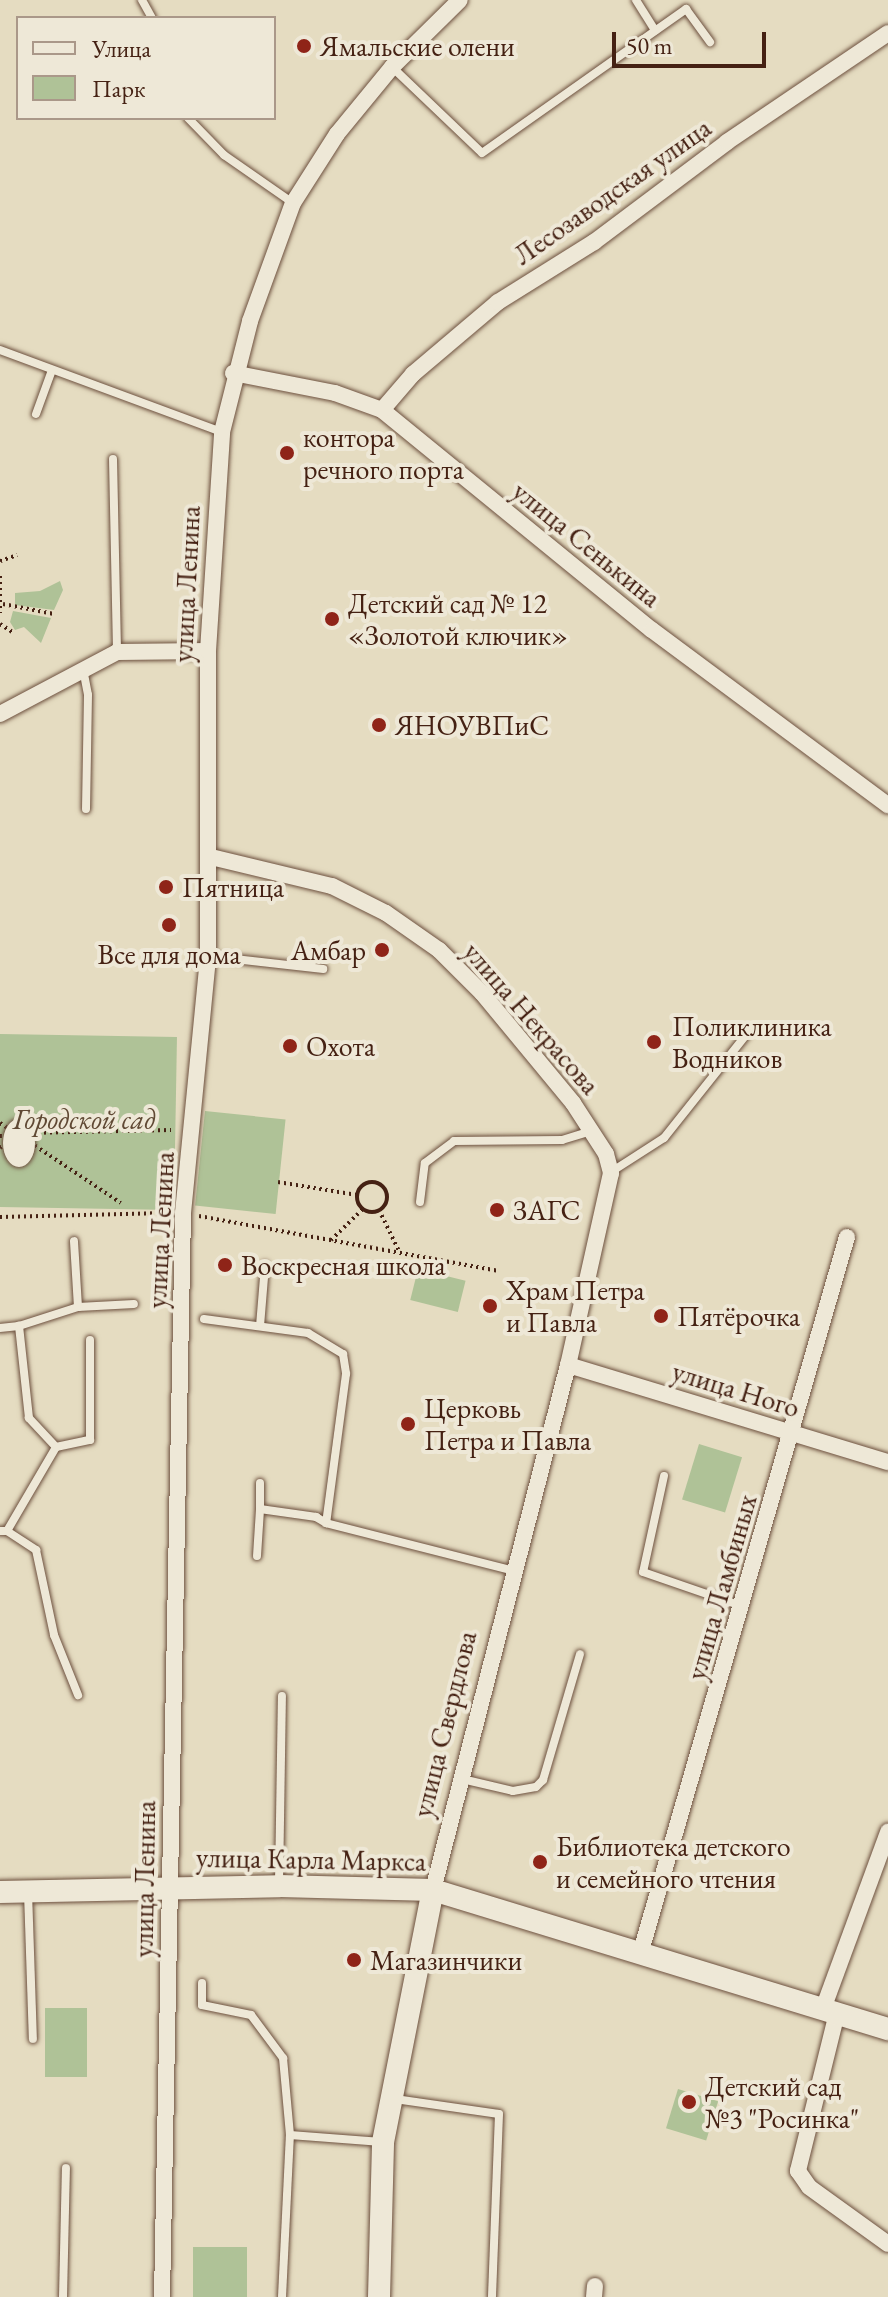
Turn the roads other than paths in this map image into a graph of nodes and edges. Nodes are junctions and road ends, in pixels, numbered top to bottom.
1 (460, 0) edge
2 (636, 0) edge
3 (655, 30) junction
4 (888, 33) edge
5 (710, 42) dead end
6 (392, 67) junction
7 (190, 120) edge
8 (293, 203) junction
9 (0, 350) edge
10 (52, 370) junction
11 (233, 373) junction
12 (382, 410) junction
13 (36, 414) dead end
14 (222, 432) junction
15 (113, 459) dead end
16 (208, 651) junction
17 (117, 652) junction
18 (83, 669) junction
19 (0, 714) edge
20 (888, 805) edge
21 (86, 809) dead end
22 (211, 857) junction
23 (208, 956) junction
24 (323, 969) dead end
25 (746, 1035) dead end
26 (593, 1130) junction
27 (611, 1173) junction
28 (420, 1202) dead end
29 (847, 1237) dead end
30 (74, 1241) dead end
31 (265, 1265) dead end
32 (134, 1304) dead end
33 (78, 1307) junction
34 (204, 1319) dead end
35 (19, 1326) junction
36 (260, 1326) junction
37 (0, 1328) edge
38 (90, 1340) dead end
39 (568, 1365) junction
40 (792, 1433) junction
41 (56, 1447) junction
42 (888, 1462) edge
43 (664, 1476) dead end
44 (260, 1483) dead end
45 (260, 1509) junction
46 (326, 1523) junction
47 (4, 1531) edge
48 (257, 1556) dead end
49 (514, 1571) junction
50 (743, 1607) junction
51 (580, 1654) dead end
52 (78, 1695) dead end
53 (282, 1696) dead end
54 (461, 1779) junction
55 (888, 1832) edge
56 (279, 1886) junction
57 (170, 1888) junction
58 (433, 1890) junction
59 (28, 1891) junction
60 (0, 1892) edge
61 (641, 1951) junction
62 (202, 1983) dead end
63 (830, 2011) junction
64 (888, 2029) edge
65 (33, 2039) dead end
66 (390, 2098) junction
67 (290, 2135) junction
68 (383, 2142) junction
69 (66, 2168) dead end
70 (888, 2244) edge
71 (63, 2297) edge
72 (162, 2297) edge
73 (282, 2297) edge
74 (379, 2297) edge
75 (492, 2297) edge

1 - 6 street, улица Ленина
2 - 3 lane
3 - 5 lane
3 - 6 lane
4 - 12 street, Лесозаводская улица
6 - 8 street, улица Ленина
7 - 8 lane
8 - 11 street, улица Ленина
9 - 10 lane
10 - 13 lane
10 - 14 lane
11 - 12 street, улица Сенькина
11 - 14 street, улица Ленина
12 - 20 street, улица Сенькина
14 - 16 street, улица Ленина
15 - 17 lane
16 - 17 street
16 - 22 street, улица Ленина
17 - 18 street
18 - 19 street
18 - 21 lane
22 - 23 street, улица Ленина
22 - 26 street, улица Некрасова
23 - 24 lane
23 - 57 street, улица Ленина
25 - 27 lane
26 - 27 street, улица Некрасова
26 - 28 lane
27 - 39 street, улица Свердлова
29 - 40 street, улица Ламбиных
30 - 33 lane
31 - 36 lane
32 - 33 lane
33 - 35 lane
34 - 36 lane
35 - 37 lane
35 - 41 lane
36 - 46 lane
38 - 41 lane
39 - 40 street, улица Ного
39 - 49 street, улица Свердлова
40 - 42 street, улица Ного
40 - 50 street, улица Ламбиных
41 - 47 lane
43 - 50 lane
44 - 45 lane
45 - 46 lane
45 - 48 lane
46 - 49 lane
47 - 52 lane
49 - 54 street, улица Свердлова
50 - 61 street, улица Ламбиных
51 - 54 lane
53 - 56 lane
54 - 58 street, улица Свердлова
55 - 63 street
56 - 57 street, улица Карла Маркса
56 - 58 street, улица Карла Маркса
57 - 59 street, улица Карла Маркса
57 - 72 street, улица Ленина
58 - 61 street, улица Карла Маркса
58 - 66 street, улица Свердлова
59 - 60 street, улица Карла Маркса
59 - 65 lane
61 - 63 street, улица Карла Маркса
62 - 67 lane
63 - 64 street, улица Карла Маркса
63 - 70 street
66 - 68 street, улица Свердлова
66 - 75 lane
67 - 68 lane
67 - 73 lane
68 - 74 street, улица Свердлова
69 - 71 lane

